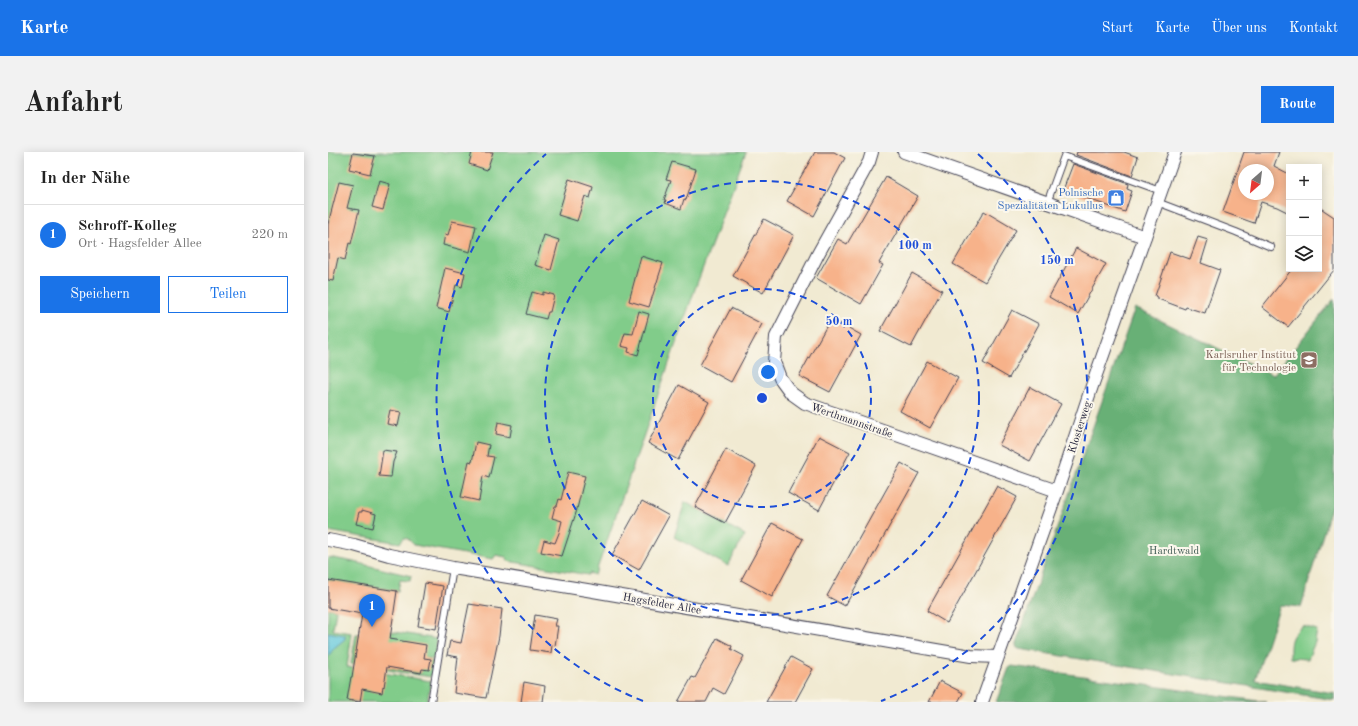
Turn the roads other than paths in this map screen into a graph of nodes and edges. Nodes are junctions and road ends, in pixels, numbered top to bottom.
1 (872, 152) edge
2 (904, 152) edge
3 (1175, 152) edge
4 (1159, 197) junction
5 (1047, 203) junction
6 (1145, 237) junction
7 (1271, 247) dead end
8 (1057, 491) junction
9 (328, 540) edge
10 (453, 568) junction
11 (998, 657) junction
12 (431, 702) edge
13 (982, 702) edge

1 - 8 street, Werthmannstraße
2 - 5 street
3 - 4 street, Klosterweg
4 - 5 lane
4 - 6 street, Klosterweg
4 - 7 lane
5 - 6 street
6 - 8 street, Klosterweg
8 - 11 street, Klosterweg
9 - 10 street, Hagsfelder Allee
10 - 11 street, Hagsfelder Allee
10 - 12 lane
11 - 13 street, Klosterweg

